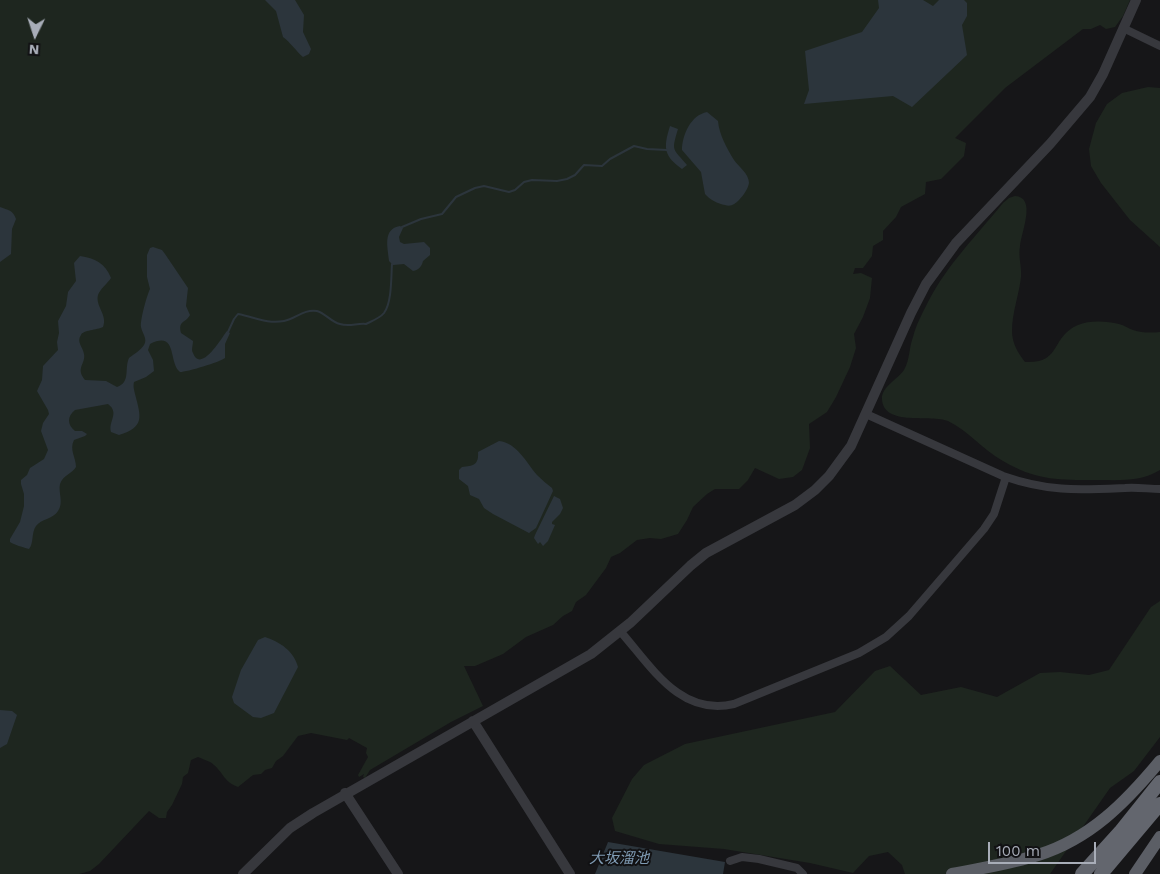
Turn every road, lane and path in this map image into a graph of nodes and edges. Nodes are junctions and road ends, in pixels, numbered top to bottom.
1 (1136, 0) edge
2 (1123, 28) junction
3 (1160, 46) edge
4 (866, 414) junction
5 (1006, 477) junction
6 (1160, 483) edge
7 (1144, 488) junction
8 (1160, 489) edge
9 (620, 631) junction
10 (473, 721) junction
11 (1160, 762) edge
12 (1160, 782) edge
13 (346, 793) junction
14 (1160, 804) edge
15 (1160, 837) edge
16 (730, 861) dead end
17 (243, 874) edge
18 (398, 874) edge
19 (570, 874) edge
20 (802, 874) edge
21 (952, 874) edge
22 (1082, 874) edge
23 (1101, 874) edge
24 (1135, 874) edge

1 - 2 street
2 - 3 street
2 - 4 street
4 - 5 street
4 - 9 street
5 - 7 street
5 - 9 street
6 - 7 street
7 - 8 street
9 - 10 street
10 - 13 street
10 - 19 street
11 - 21 highway
12 - 22 highway
13 - 17 street
13 - 18 street
14 - 23 highway
15 - 24 highway
16 - 20 street

